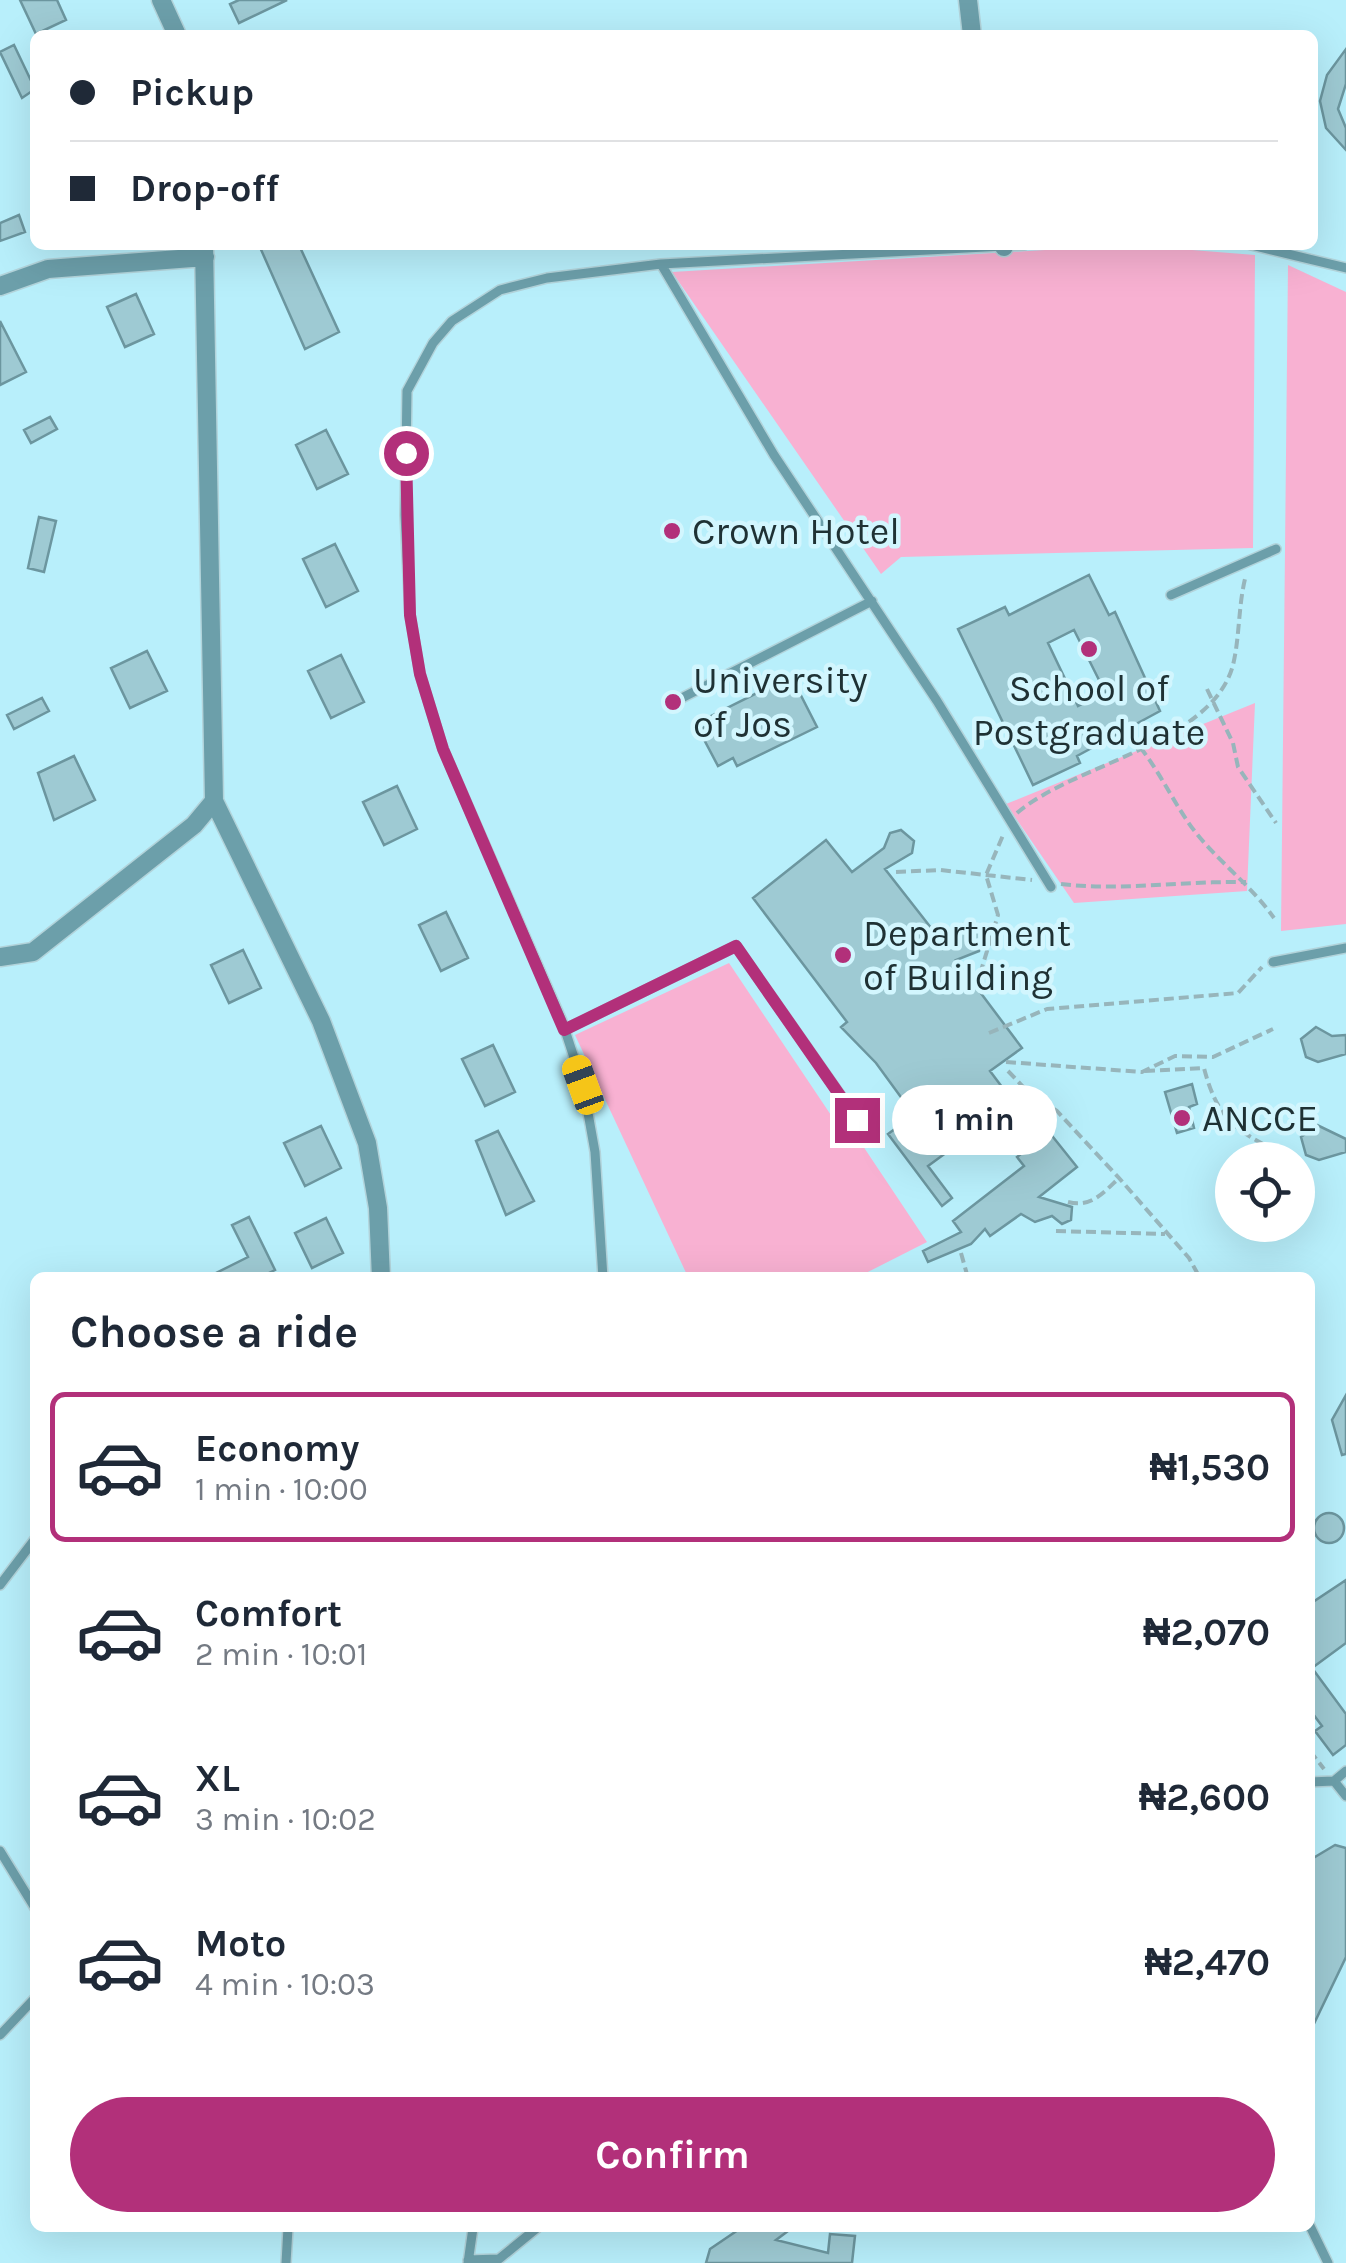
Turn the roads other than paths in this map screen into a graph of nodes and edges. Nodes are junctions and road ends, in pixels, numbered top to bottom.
1 (161, 0) edge
2 (968, 0) edge
3 (174, 30) edge
4 (971, 30) edge
5 (928, 250) edge
6 (1272, 250) edge
7 (204, 251) edge
8 (661, 264) junction
9 (1346, 268) edge
10 (0, 286) edge
11 (1276, 548) dead end
12 (1171, 595) dead end
13 (872, 601) junction
14 (670, 704) dead end
15 (214, 802) junction
16 (1050, 884) road end
17 (1346, 948) edge
18 (0, 957) edge
19 (1273, 962) road end
20 (564, 1030) junction
21 (857, 1120) dead end
22 (381, 1272) edge
23 (603, 1272) edge
24 (30, 1546) edge
25 (0, 1586) edge
26 (1346, 1771) edge
27 (1334, 1781) junction
28 (1315, 1782) edge
29 (1346, 1796) edge
30 (0, 1851) edge
31 (30, 1900) edge
32 (30, 2003) edge
33 (0, 2035) edge
34 (288, 2232) edge
35 (472, 2232) edge
36 (532, 2232) edge
37 (1313, 2232) edge
38 (468, 2262) edge
39 (286, 2263) edge
40 (1328, 2263) edge

1 - 3 street
2 - 4 street
5 - 8 lane
6 - 9 lane
7 - 10 street
7 - 15 street
8 - 13 lane
8 - 20 lane
11 - 12 lane
13 - 14 lane
13 - 16 lane
15 - 18 street
15 - 22 street
17 - 19 lane
20 - 21 lane
20 - 23 lane
24 - 25 lane
26 - 27 lane
27 - 28 lane
27 - 29 lane
30 - 31 lane
32 - 33 lane
34 - 39 lane
35 - 38 lane
36 - 38 lane
37 - 40 lane

